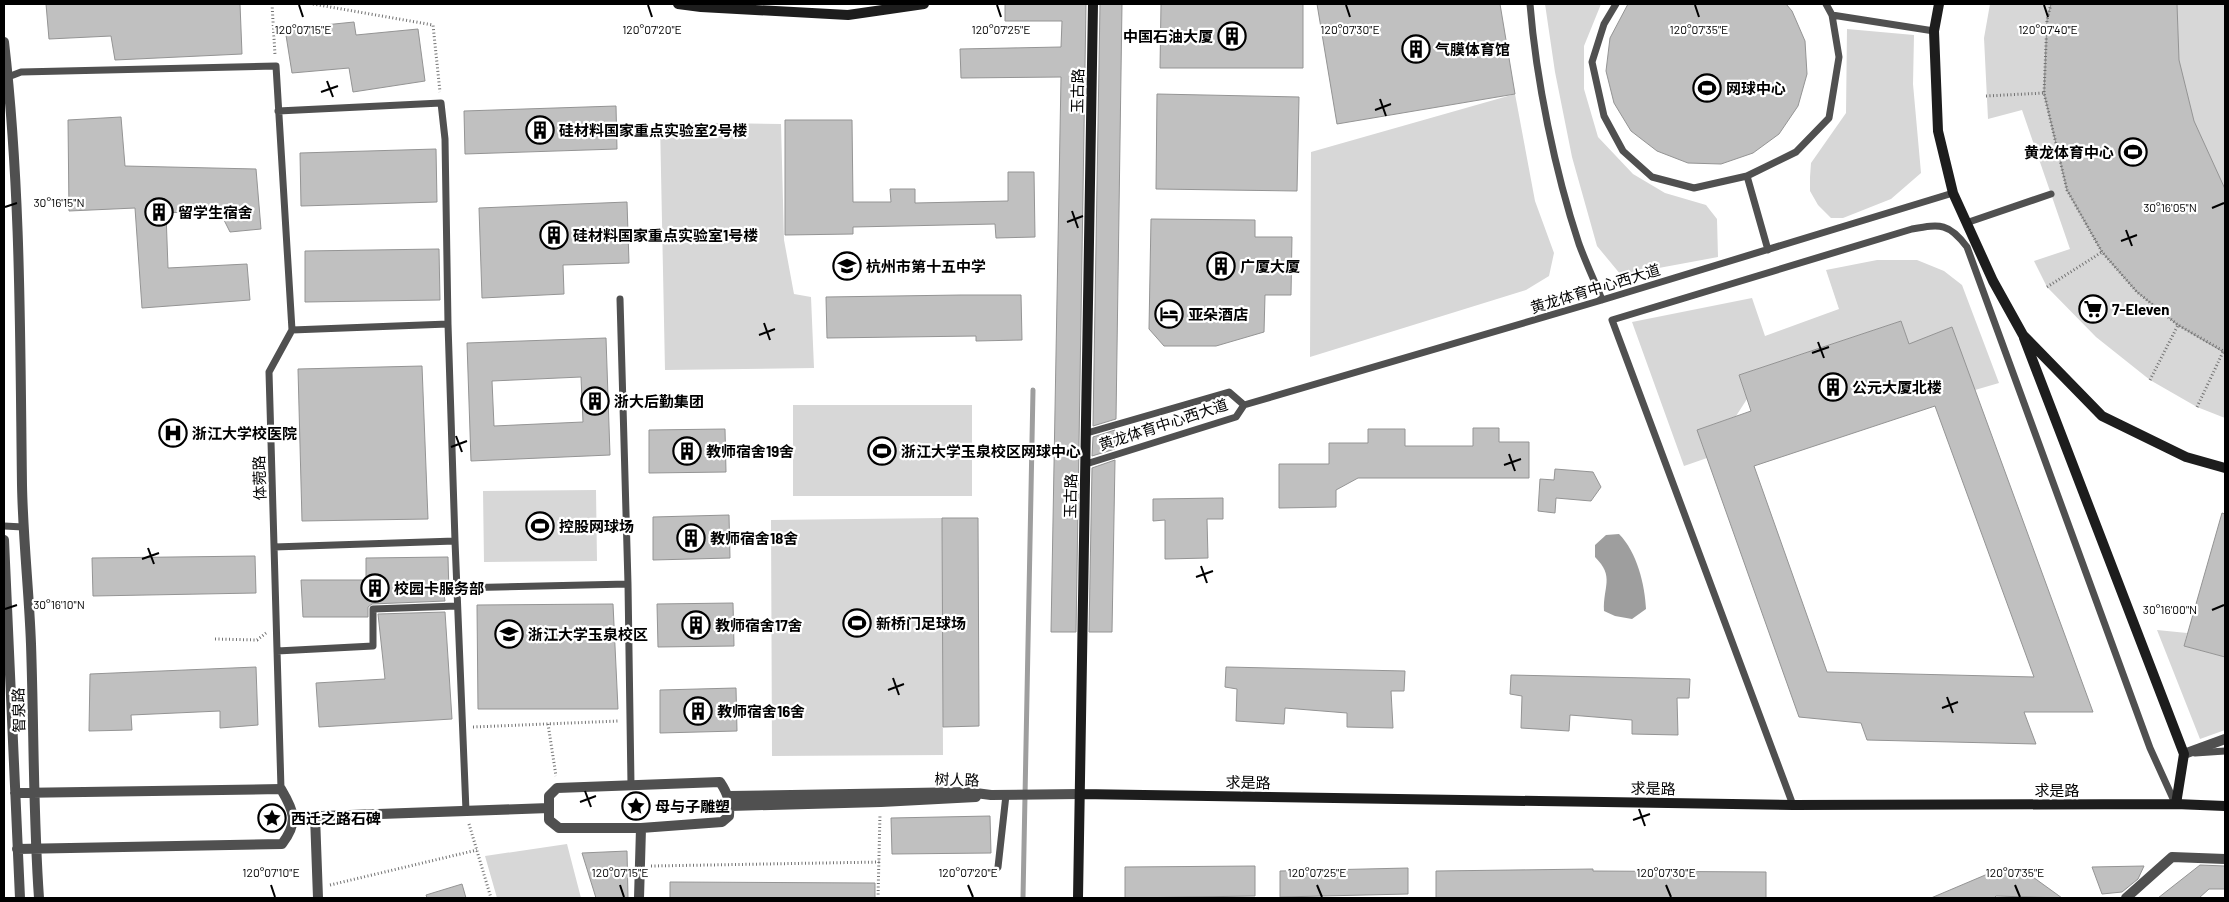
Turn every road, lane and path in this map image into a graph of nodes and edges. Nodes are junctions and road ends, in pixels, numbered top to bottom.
1 (272, 4) edge
2 (313, 4) edge
3 (678, 4) edge
4 (924, 4) edge
5 (1093, 4) edge
6 (1530, 4) edge
7 (1616, 4) edge
8 (1826, 4) edge
9 (1939, 4) edge
10 (2051, 4) edge
11 (701, 6) edge
12 (1832, 15) junction
13 (1934, 31) junction
14 (4, 42) edge
15 (276, 66) junction
16 (8, 77) junction
17 (2044, 93) junction
18 (1986, 96) dead end
19 (442, 103) junction
20 (278, 111) junction
21 (1747, 176) junction
22 (1953, 193) junction
23 (2051, 194) dead end
24 (1966, 223) junction
25 (1768, 250) junction
26 (2102, 252) junction
27 (2047, 287) dead end
28 (620, 298) dead end
29 (1602, 300) junction
30 (448, 324) junction
31 (2178, 326) junction
32 (292, 330) junction
33 (2023, 335) junction
34 (2224, 352) edge
35 (2150, 380) dead end
36 (1244, 405) junction
37 (2197, 407) dead end
38 (1087, 433) junction
39 (1086, 464) junction
40 (2225, 468) edge
41 (4, 526) edge
42 (23, 527) junction
43 (4, 540) edge
44 (455, 541) junction
45 (274, 547) junction
46 (628, 584) junction
47 (456, 588) junction
48 (457, 606) junction
49 (215, 639) dead end
50 (257, 640) dead end
51 (278, 651) junction
52 (630, 720) junction
53 (548, 724) junction
54 (462, 728) junction
55 (2225, 739) edge
56 (2225, 751) edge
57 (2184, 754) junction
58 (631, 785) junction
59 (557, 788) junction
60 (282, 789) junction
61 (15, 793) junction
62 (35, 794) junction
63 (1080, 794) junction
64 (986, 795) junction
65 (1006, 795) junction
66 (729, 801) junction
67 (881, 802) junction
68 (2176, 804) junction
69 (1793, 805) junction
70 (2225, 806) edge
71 (548, 808) junction
72 (466, 811) junction
73 (294, 816) junction
74 (315, 816) junction
75 (641, 828) junction
76 (35, 848) junction
77 (18, 849) junction
78 (477, 850) junction
79 (2225, 859) edge
80 (880, 862) junction
81 (640, 866) junction
82 (998, 867) dead end
83 (318, 893) edge
84 (20, 898) edge
85 (39, 898) edge
86 (491, 898) edge
87 (639, 898) edge
88 (878, 898) edge
89 (1078, 898) edge
90 (2126, 898) edge

1 - 15 path
2 - 19 path
3 - 11 main road
4 - 11 main road
5 - 38 main road, 玉古路
6 - 29 lane
7 - 21 lane
8 - 12 lane
9 - 13 main road
10 - 17 path
12 - 13 lane
12 - 21 lane
13 - 22 main road
14 - 16 street, 智泉路
15 - 16 lane
15 - 20 lane
16 - 42 street, 智泉路
17 - 18 path
17 - 26 path
19 - 20 lane
19 - 30 lane
20 - 32 lane
21 - 25 lane
22 - 24 main road
22 - 25 lane, 黄龙体育中心西大道
23 - 24 lane
24 - 33 main road
25 - 29 lane, 黄龙体育中心西大道
26 - 27 path
26 - 31 path
28 - 46 lane
29 - 36 lane, 黄龙体育中心西大道
30 - 32 lane
30 - 44 lane
31 - 34 path
31 - 35 path
32 - 45 lane, 体菀路
33 - 40 main road
33 - 57 main road
34 - 37 path
36 - 38 lane, 黄龙体育中心西大道
36 - 39 lane, 黄龙体育中心西大道
38 - 39 main road, 玉古路
39 - 63 main road, 玉古路
41 - 42 lane
42 - 62 street, 智泉路
43 - 61 street, 智泉路
44 - 45 lane
44 - 47 lane
45 - 51 lane, 体菀路
46 - 47 lane
46 - 52 lane
47 - 48 lane
48 - 51 lane
48 - 54 lane
49 - 50 path
51 - 60 lane, 体菀路
52 - 53 path
52 - 58 lane
53 - 54 path
53 - 59 path
54 - 72 lane
55 - 57 street
56 - 57 lane
57 - 68 main road
58 - 59 street
58 - 66 street
59 - 71 street
60 - 62 street
60 - 73 street
61 - 62 street
61 - 77 street, 智泉路
62 - 76 street, 智泉路
63 - 65 street
63 - 69 main road, 求是路
63 - 89 main road, 玉古路
64 - 65 street
64 - 66 street, 树人路
64 - 67 street, 树人路
65 - 82 lane
66 - 67 street, 树人路
66 - 75 street
67 - 80 path
68 - 69 main road, 求是路
68 - 69 lane
68 - 70 main road, 求是路
71 - 72 street
71 - 75 street
72 - 74 street
72 - 78 path
73 - 74 street
73 - 76 street
74 - 83 street
75 - 81 street
76 - 77 street
76 - 85 street, 智泉路
77 - 84 street, 智泉路
78 - 83 path
78 - 86 path
79 - 90 street
80 - 81 path
80 - 88 path
81 - 87 street

